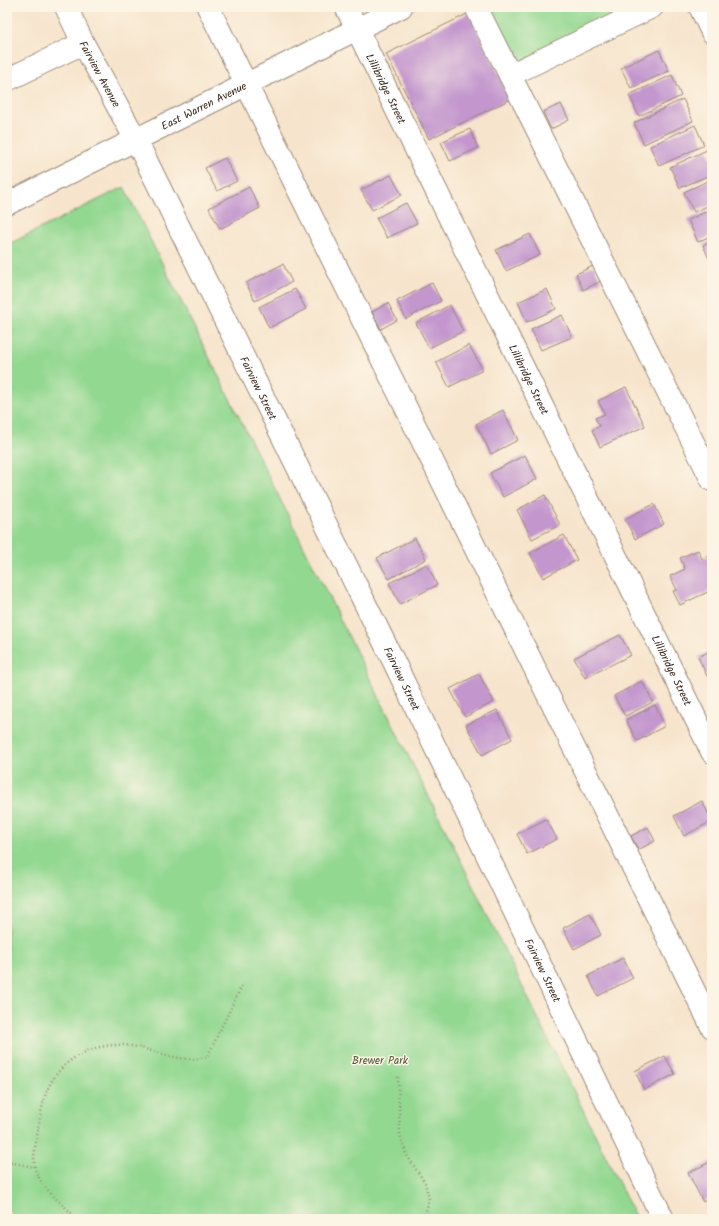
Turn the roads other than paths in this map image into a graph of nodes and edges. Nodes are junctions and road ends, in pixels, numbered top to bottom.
1 (66, 7) edge
2 (208, 7) edge
3 (346, 7) edge
4 (401, 7) edge
5 (476, 7) edge
6 (652, 7) edge
7 (700, 7) edge
8 (356, 28) junction
9 (712, 32) edge
10 (83, 43) junction
11 (510, 75) junction
12 (7, 80) edge
13 (246, 85) junction
14 (136, 140) junction
15 (7, 204) edge
16 (712, 480) edge
17 (712, 752) edge
18 (712, 1027) edge
19 (663, 1219) edge

1 - 10 street, Fairview Avenue
2 - 13 street
3 - 8 street, Lillibridge Street
4 - 8 street, East Warren Avenue
5 - 11 street
6 - 11 street
7 - 9 street
8 - 13 street, East Warren Avenue
8 - 17 street, Lillibridge Street
10 - 12 street
10 - 14 street, Fairview Avenue
11 - 16 street
13 - 14 street, East Warren Avenue
13 - 18 street
14 - 15 street, East Warren Avenue
14 - 19 street, Fairview Street

